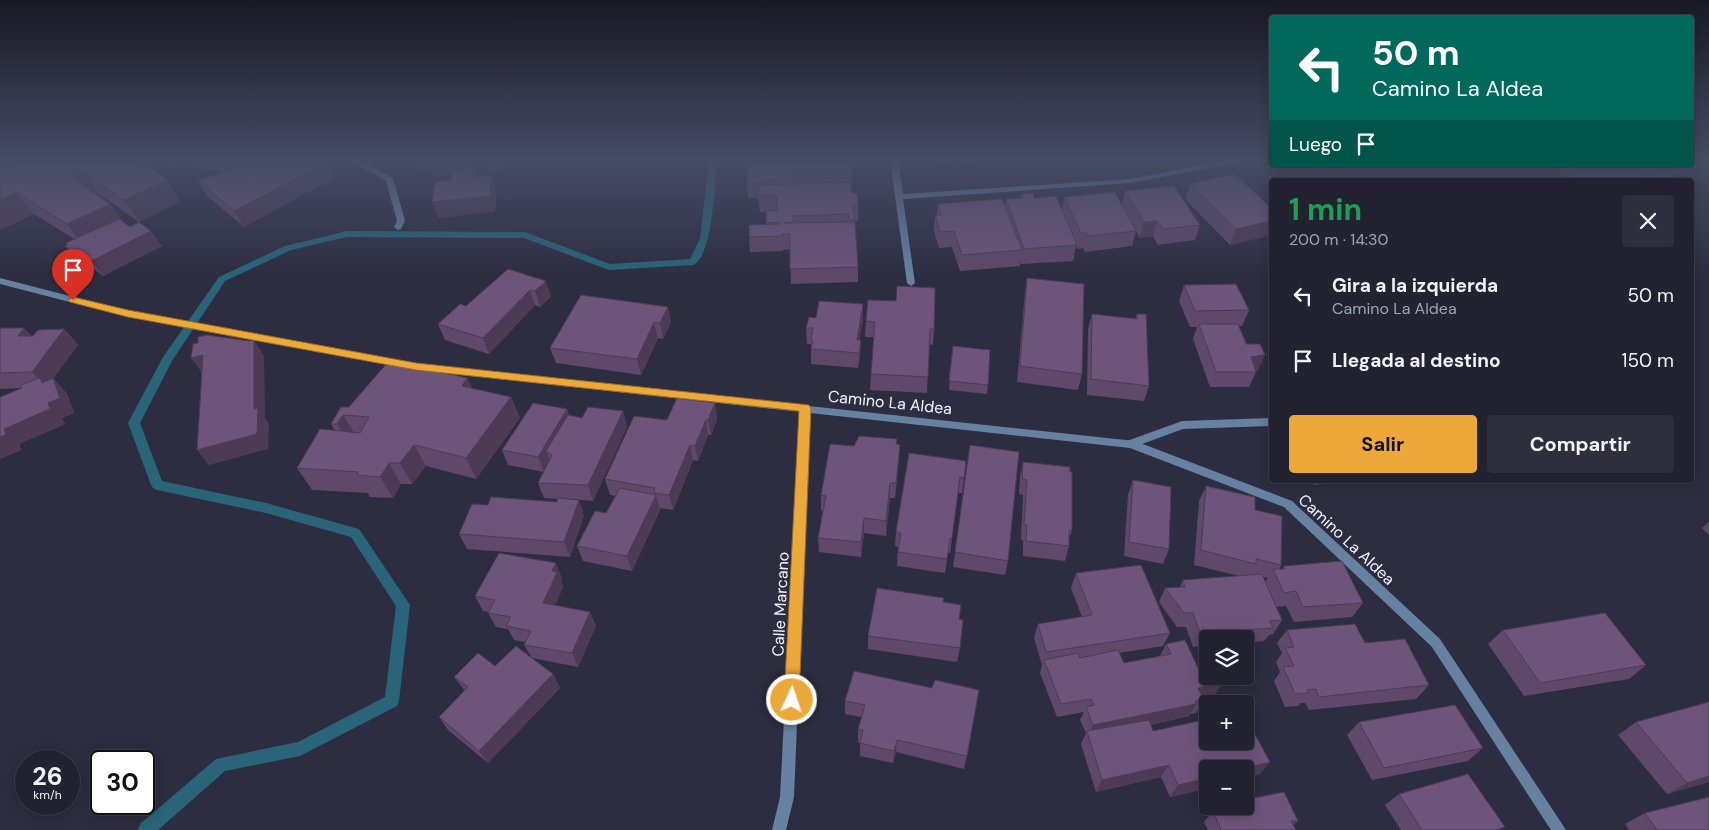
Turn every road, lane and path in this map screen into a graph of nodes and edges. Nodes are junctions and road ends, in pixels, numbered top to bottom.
1 (395, 199) edge
2 (899, 199) edge
3 (398, 227) dead end
4 (0, 281) edge
5 (911, 283) dead end
6 (805, 408) junction
7 (1269, 422) edge
8 (1131, 444) junction
9 (779, 830) edge
10 (1559, 830) edge

1 - 3 street
2 - 5 street
4 - 6 street, Camino La Aldea
6 - 8 street, Camino La Aldea
6 - 9 street, Calle Marcano
7 - 8 street
8 - 10 street, Camino La Aldea

